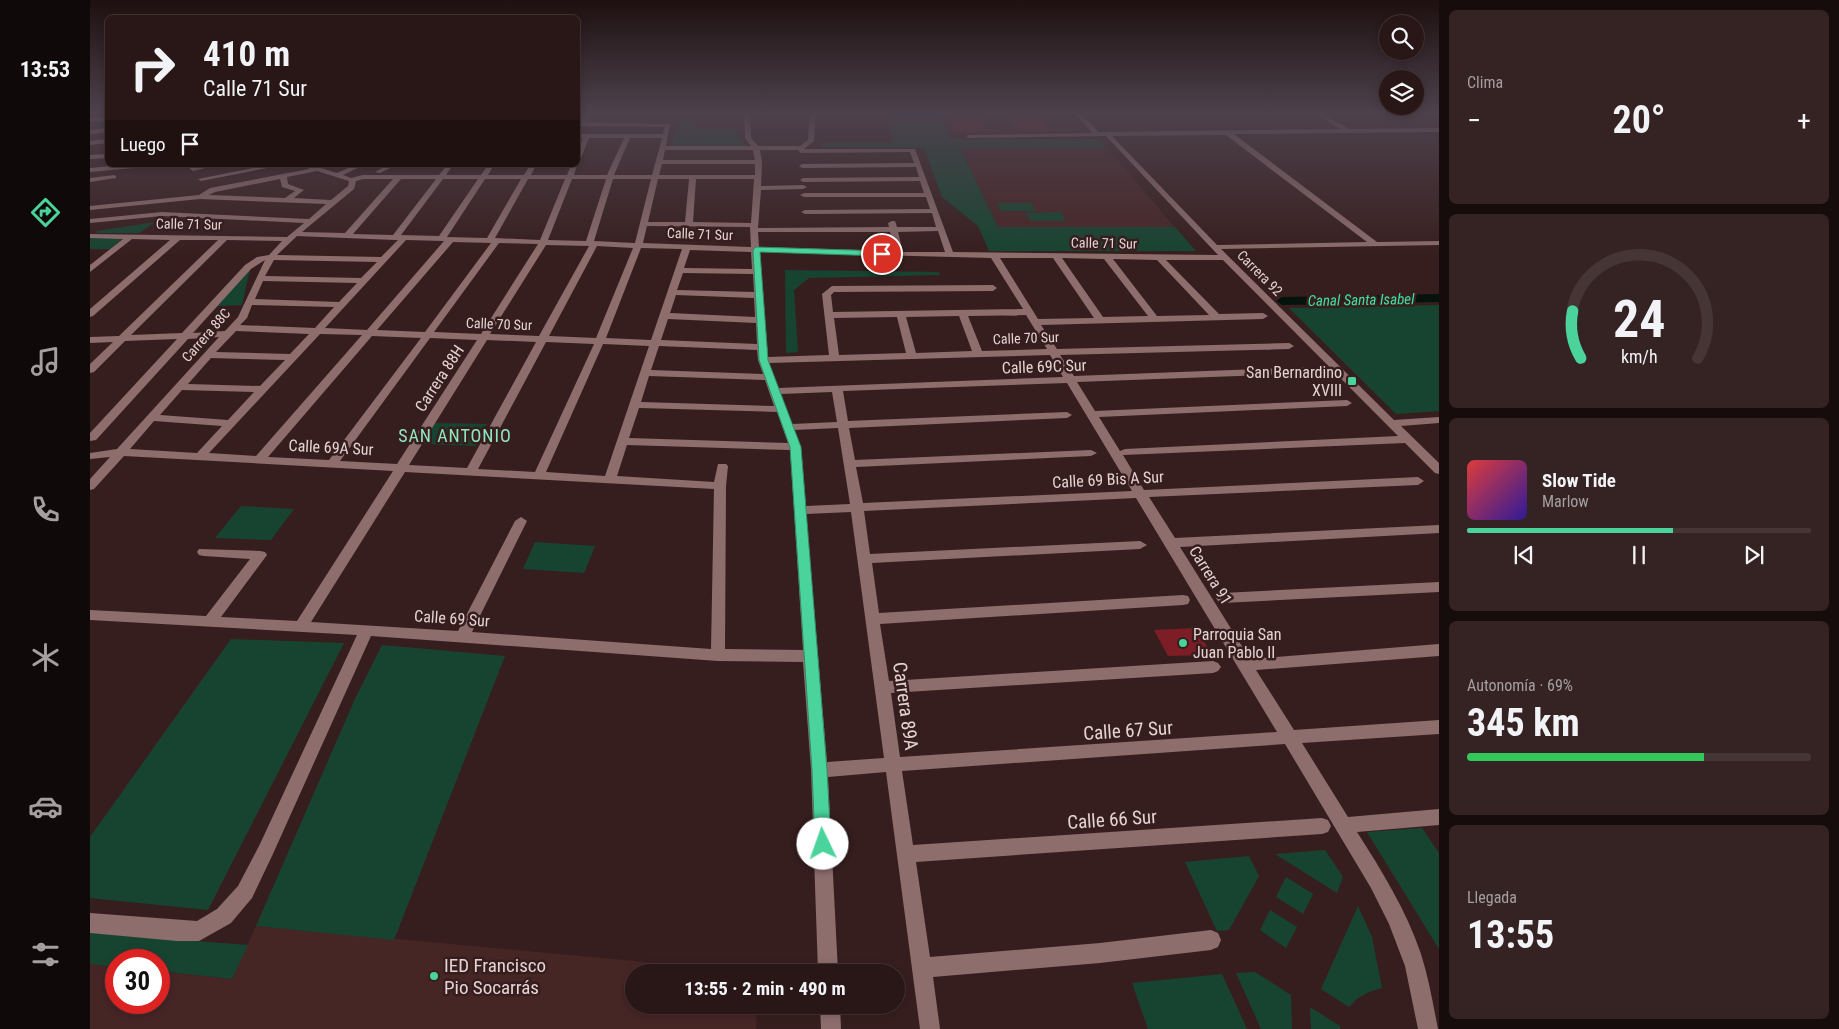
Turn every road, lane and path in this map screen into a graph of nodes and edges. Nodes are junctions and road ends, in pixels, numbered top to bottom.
1 (617, 160) edge
2 (802, 160) edge
3 (877, 160) edge
4 (916, 160) edge
5 (1132, 160) edge
6 (1264, 160) edge
7 (659, 162) joint
8 (759, 162) joint
9 (878, 165) junction
10 (918, 165) junction
11 (802, 166) junction
12 (122, 167) edge
13 (267, 167) edge
14 (313, 167) edge
15 (356, 167) edge
16 (389, 167) edge
17 (448, 167) edge
18 (490, 167) edge
19 (532, 167) edge
20 (573, 167) edge
21 (318, 169) junction
22 (90, 170) edge
23 (378, 172) dead end
24 (338, 175) junction
25 (283, 176) junction
26 (114, 177) dead end
27 (399, 177) junction
28 (441, 177) junction
29 (482, 177) junction
30 (525, 177) junction
31 (569, 177) junction
32 (610, 177) junction
33 (655, 177) junction
34 (693, 177) junction
35 (758, 177) junction
36 (201, 179) dead end
37 (881, 179) junction
38 (923, 179) junction
39 (90, 180) edge
40 (351, 180) junction
41 (803, 187) junction
42 (757, 188) junction
43 (885, 195) junction
44 (929, 195) junction
45 (200, 197) junction
46 (287, 200) junction
47 (332, 202) junction
48 (90, 208) edge
49 (889, 211) junction
50 (934, 211) junction
51 (804, 212) junction
52 (310, 220) junction
53 (90, 221) edge
54 (644, 224) junction
55 (689, 225) junction
56 (755, 227) junction
57 (894, 229) junction
58 (940, 229) junction
59 (90, 236) edge
60 (130, 236) junction
61 (347, 236) junction
62 (290, 237) junction
63 (177, 238) junction
64 (395, 238) junction
65 (404, 238) junction
66 (224, 239) junction
67 (445, 239) junction
68 (806, 240) junction
69 (493, 241) junction
70 (543, 243) junction
71 (1439, 243) edge
72 (592, 244) junction
73 (1375, 244) junction
74 (638, 246) junction
75 (1215, 246) junction
76 (687, 247) junction
77 (756, 250) junction
78 (900, 254) junction
79 (950, 255) junction
80 (994, 255) junction
81 (1056, 256) junction
82 (1106, 256) junction
83 (270, 257) junction
84 (1159, 257) junction
85 (1225, 258) junction
86 (384, 260) junction
87 (90, 269) edge
88 (679, 270) junction
89 (758, 272) junction
90 (260, 278) junction
91 (364, 281) junction
92 (994, 288) dead end
93 (672, 292) junction
94 (759, 295) junction
95 (250, 302) junction
96 (342, 305) junction
97 (962, 313) junction
98 (90, 314) edge
99 (901, 314) junction
100 (829, 315) junction
101 (664, 316) junction
102 (1264, 316) dead end
103 (1032, 317) junction
104 (1217, 318) junction
105 (1155, 319) junction
106 (761, 320) junction
107 (1101, 321) junction
108 (232, 331) junction
109 (317, 331) junction
110 (369, 333) junction
111 (428, 335) junction
112 (185, 336) junction
113 (485, 337) junction
114 (122, 339) junction
115 (543, 339) junction
116 (90, 340) edge
117 (600, 341) junction
118 (655, 343) junction
119 (1289, 346) dead end
120 (1053, 351) junction
121 (763, 353) junction
122 (978, 353) junction
123 (210, 355) junction
124 (912, 356) junction
125 (292, 357) junction
126 (834, 358) junction
127 (90, 370) edge
128 (1315, 370) dead end
129 (645, 373) junction
130 (770, 377) junction
131 (1070, 380) junction
132 (181, 386) junction
133 (836, 389) junction
134 (262, 390) junction
135 (775, 391) junction
136 (1347, 403) dead end
137 (634, 405) junction
138 (781, 409) junction
139 (1092, 414) junction
140 (1067, 415) dead end
141 (152, 418) junction
142 (1439, 420) edge
143 (231, 423) junction
144 (1392, 423) junction
145 (843, 425) junction
146 (788, 427) junction
147 (92, 438) dead end
148 (1408, 439) junction
149 (622, 441) junction
150 (795, 447) junction
151 (121, 452) junction
152 (1124, 452) dead end
153 (1090, 453) dead end
154 (90, 456) edge
155 (200, 456) junction
156 (260, 459) junction
157 (333, 463) junction
158 (850, 464) junction
159 (722, 466) dead end
160 (401, 467) junction
161 (1439, 470) edge
162 (471, 471) junction
163 (539, 475) junction
164 (610, 479) junction
165 (1418, 481) dead end
166 (90, 486) edge
167 (720, 486) junction
168 (1141, 494) junction
169 (857, 507) junction
170 (800, 510) junction
171 (521, 521) dead end
172 (1439, 529) edge
173 (1171, 543) junction
174 (1140, 545) dead end
175 (204, 552) dead end
176 (864, 559) junction
177 (1439, 587) edge
178 (1223, 598) dead end
179 (1182, 600) dead end
180 (90, 616) edge
181 (873, 619) junction
182 (210, 621) junction
183 (301, 626) junction
184 (366, 630) junction
185 (463, 636) junction
186 (1439, 650) edge
187 (718, 655) junction
188 (811, 656) junction
189 (1246, 664) junction
190 (1213, 667) dead end
191 (883, 687) junction
192 (1439, 727) edge
193 (1291, 739) junction
194 (894, 766) junction
195 (819, 770) junction
196 (1439, 817) edge
197 (1352, 824) dead end
198 (1322, 826) dead end
199 (905, 854) junction
200 (90, 923) edge
201 (1211, 940) dead end
202 (828, 964) edge
203 (920, 968) junction
204 (830, 1014) edge
205 (831, 1029) edge
206 (930, 1029) edge
207 (1428, 1029) edge

1 - 32 street
2 - 11 street
3 - 9 street
4 - 10 street
5 - 75 street, Carrera 92
6 - 73 street
7 - 8 street
7 - 33 street
8 - 35 street
9 - 10 street
9 - 11 street
9 - 37 street
10 - 38 street
11 - 41 street
12 - 22 street
13 - 36 street
14 - 21 street
15 - 24 street
16 - 23 street
17 - 28 street
18 - 29 street
19 - 30 street
20 - 31 street, Carrera 88H
21 - 24 street
21 - 25 street
24 - 40 street
25 - 45 street
25 - 46 street
26 - 39 street
27 - 28 street
27 - 40 street
27 - 61 street
28 - 29 street
28 - 64 street
29 - 30 street
29 - 67 street
30 - 31 street
30 - 69 street
31 - 32 street
31 - 70 street, Carrera 88H
32 - 33 street
32 - 72 street
33 - 34 street
33 - 54 street
34 - 35 street
34 - 55 street
35 - 42 street
37 - 38 street
37 - 41 street
37 - 43 street
38 - 44 street
40 - 47 street, Carrera 88C
41 - 42 street
41 - 43 street
41 - 51 street
42 - 56 street
43 - 44 street
43 - 49 street
44 - 50 street
45 - 46 street
45 - 48 street
46 - 47 street
47 - 52 street, Carrera 88C
49 - 50 street
49 - 51 street
49 - 57 street
50 - 58 street
51 - 68 street
52 - 53 street
52 - 62 street, Carrera 88C
54 - 55 street
54 - 74 street
55 - 56 street
56 - 68 street
56 - 77 street
57 - 58 street
57 - 68 street
57 - 78 street
58 - 79 street
59 - 60 street, Calle 71 Sur
60 - 63 street, Calle 71 Sur
60 - 87 street
61 - 62 street, Calle 71 Sur
61 - 64 street, Calle 71 Sur
62 - 66 street, Calle 71 Sur
62 - 83 street, Carrera 88C
63 - 66 street, Calle 71 Sur
63 - 98 street
64 - 65 street, Calle 71 Sur
65 - 67 street, Calle 71 Sur
65 - 86 street
66 - 114 street
67 - 69 street, Calle 71 Sur
67 - 110 street
68 - 77 street, Calle 71 Sur
68 - 78 street, Calle 71 Sur
69 - 70 street, Calle 71 Sur
69 - 111 street
70 - 72 street, Calle 71 Sur
70 - 113 street, Carrera 88H
71 - 73 street
72 - 74 street, Calle 71 Sur
72 - 115 street
73 - 75 street
74 - 76 street, Calle 71 Sur
74 - 117 street
75 - 85 street, Carrera 92
76 - 77 street, Calle 71 Sur
76 - 88 street
77 - 89 street
78 - 79 street, Calle 71 Sur
79 - 80 street, Calle 71 Sur
80 - 81 street, Calle 71 Sur
80 - 103 street, Carrera 91
81 - 82 street, Calle 71 Sur
81 - 107 street
82 - 84 street, Calle 71 Sur
82 - 105 street
83 - 86 street
83 - 90 street, Carrera 88C
83 - 112 street
84 - 85 street, Calle 71 Sur
84 - 104 street
85 - 144 street, Carrera 92
86 - 91 street
88 - 89 street
88 - 93 street
89 - 94 street
90 - 91 street
90 - 95 street, Carrera 88C
91 - 96 street
92 - 100 street
93 - 94 street
93 - 101 street
94 - 106 street
95 - 96 street
95 - 108 street, Carrera 88C
96 - 109 street
97 - 99 street
97 - 103 street
97 - 122 street
99 - 100 street
99 - 124 street
100 - 126 street
101 - 106 street
101 - 118 street
102 - 104 street
103 - 107 street
103 - 120 street, Carrera 91
104 - 105 street
105 - 107 street
106 - 121 street
108 - 109 street, Calle 70 Sur
108 - 112 street, Calle 70 Sur
108 - 123 street, Carrera 88C
109 - 110 street, Calle 70 Sur
109 - 125 street
110 - 111 street, Calle 70 Sur
110 - 156 street
111 - 113 street, Calle 70 Sur
111 - 157 street
112 - 114 street, Calle 70 Sur
112 - 147 street
113 - 115 street, Calle 70 Sur
113 - 160 street, Carrera 88H
114 - 116 street, Calle 70 Sur
114 - 127 street
115 - 117 street, Calle 70 Sur
115 - 162 street
117 - 118 street, Calle 70 Sur
117 - 163 street
118 - 121 street, Calle 70 Sur
118 - 129 street
119 - 120 street, Calle 70 Sur
120 - 122 street, Calle 70 Sur
120 - 131 street, Carrera 91
121 - 126 street, Calle 70 Sur
121 - 130 street
122 - 124 street, Calle 70 Sur
123 - 125 street
123 - 132 street, Carrera 88C
124 - 126 street, Calle 70 Sur
125 - 134 street
128 - 131 street, Calle 69C Sur
129 - 130 street
129 - 137 street
130 - 135 street
131 - 133 street, Calle 69C Sur
131 - 139 street, Carrera 91
132 - 134 street
132 - 141 street, Carrera 88C
133 - 135 street, Calle 69C Sur
133 - 145 street, Carrera 89A
134 - 143 street
135 - 138 street
136 - 139 street
137 - 138 street
137 - 149 street
138 - 146 street
139 - 168 street, Carrera 91
140 - 145 street
141 - 143 street
141 - 151 street, Carrera 88C
142 - 144 street
143 - 155 street
144 - 148 street, Carrera 92
145 - 146 street
145 - 158 street, Carrera 89A
146 - 150 street
148 - 152 street
148 - 161 street, Carrera 92
149 - 150 street
149 - 164 street
150 - 170 street
151 - 154 street, Calle 69A Sur
151 - 155 street, Calle 69A Sur
151 - 166 street, Carrera 88C
153 - 158 street
155 - 156 street, Calle 69A Sur
156 - 157 street, Calle 69A Sur
157 - 160 street, Calle 69A Sur
158 - 169 street, Carrera 89A
159 - 167 street
160 - 162 street, Calle 69A Sur
160 - 183 street, Carrera 88H
162 - 163 street, Calle 69A Sur
163 - 164 street, Calle 69A Sur
164 - 167 street, Calle 69A Sur
165 - 168 street, Calle 69 Bis A Sur
167 - 187 street
168 - 169 street, Calle 69 Bis A Sur
168 - 173 street, Carrera 91
169 - 170 street, Calle 69 Bis A Sur
169 - 176 street, Carrera 89A
170 - 188 street
171 - 185 street
172 - 173 street
173 - 189 street, Carrera 91
174 - 176 street
175 - 182 street
176 - 181 street, Carrera 89A
177 - 178 street
179 - 181 street
180 - 182 street, Calle 69 Sur
181 - 191 street, Carrera 89A
182 - 183 street, Calle 69 Sur
183 - 184 street, Calle 69 Sur
184 - 185 street, Calle 69 Sur
184 - 200 street
185 - 187 street, Calle 69 Sur
186 - 189 street
187 - 188 street, Calle 69 Sur
188 - 195 street
189 - 193 street, Carrera 91
190 - 191 street
191 - 194 street, Carrera 89A
192 - 193 street, Calle 67 Sur
193 - 194 street, Calle 67 Sur
193 - 207 street, Carrera 91
194 - 195 street, Calle 67 Sur
194 - 199 street, Carrera 89A
195 - 202 street
196 - 197 street
198 - 199 street, Calle 66 Sur
199 - 203 street, Carrera 89A
201 - 203 street
203 - 206 street, Carrera 89A
204 - 205 street

